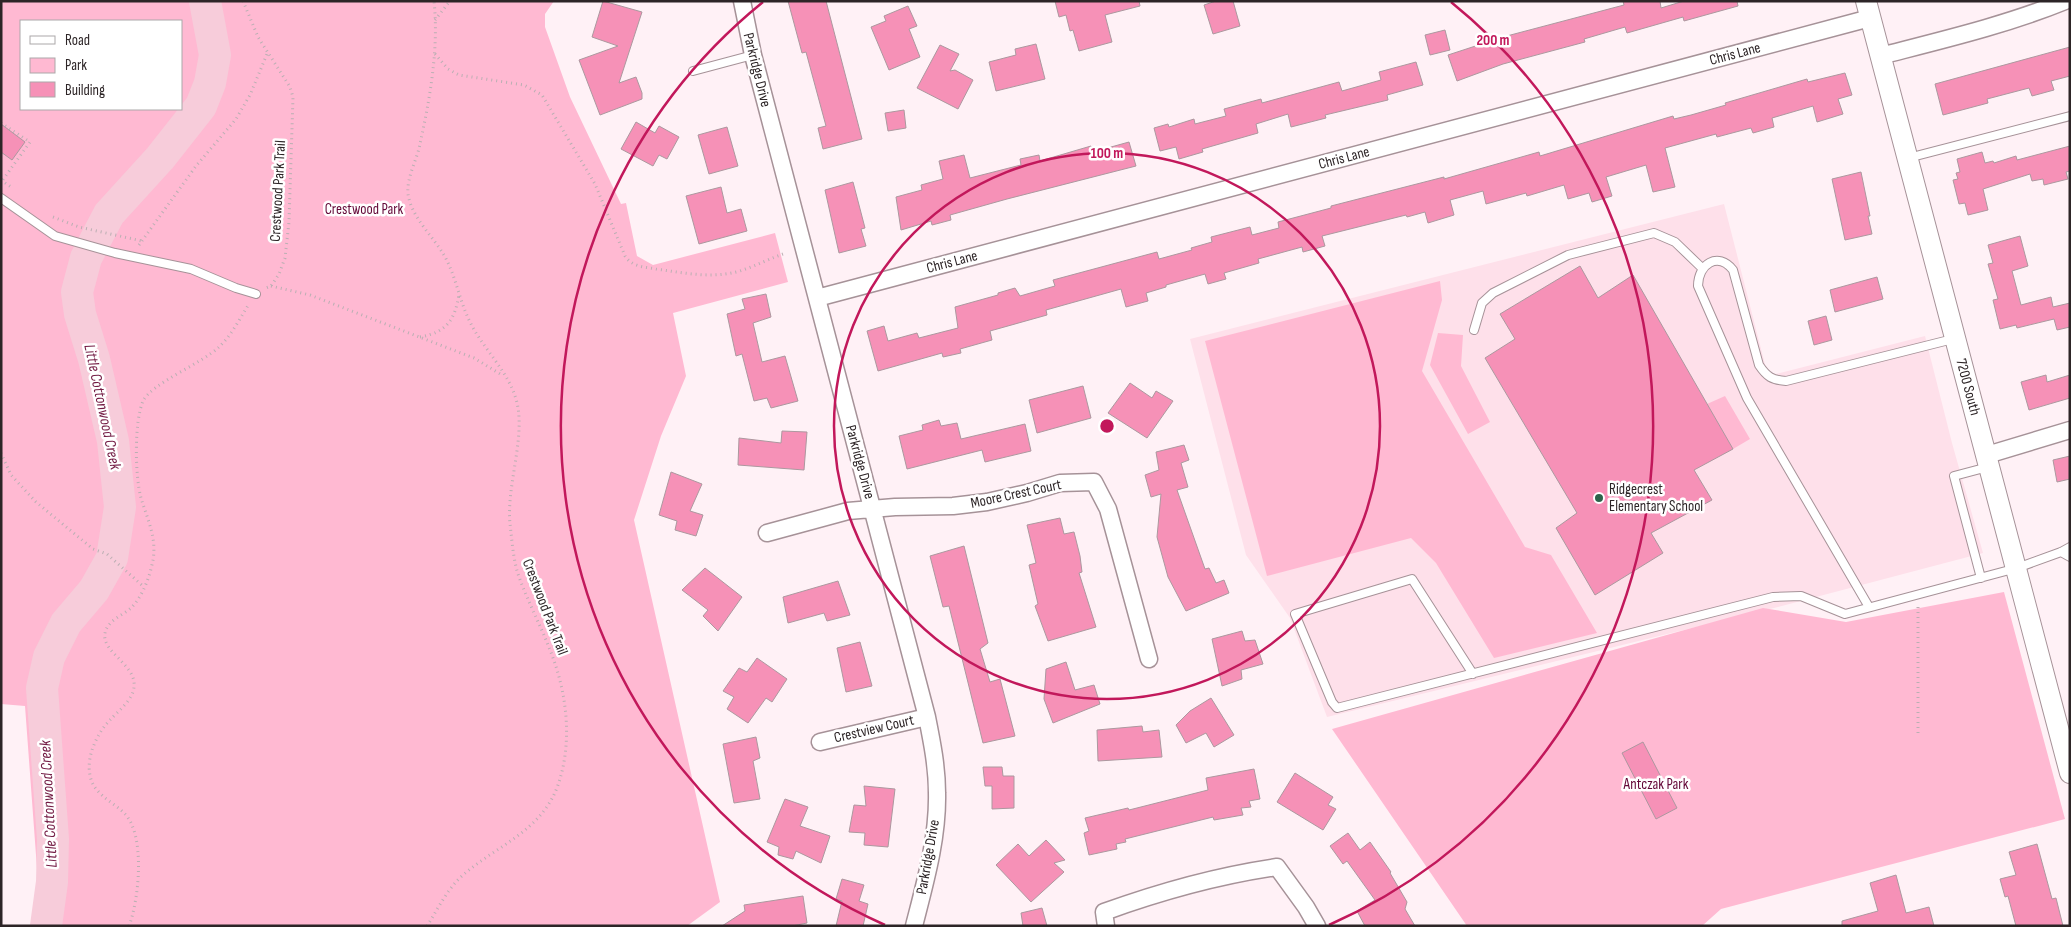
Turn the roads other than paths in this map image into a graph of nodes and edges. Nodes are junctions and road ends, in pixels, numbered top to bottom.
1 (742, 1) edge
2 (2066, 1) edge
3 (1868, 10) edge
4 (753, 55) junction
5 (1880, 56) junction
6 (693, 71) dead end
7 (2070, 116) edge
8 (1908, 158) junction
9 (1, 198) edge
10 (1702, 268) junction
11 (256, 294) road end
12 (817, 298) junction
13 (1474, 330) dead end
14 (1955, 339) junction
15 (2070, 430) edge
16 (1988, 460) junction
17 (873, 510) junction
18 (767, 533) dead end
19 (2070, 547) edge
20 (2061, 552) junction
21 (2070, 557) edge
22 (2016, 568) junction
23 (1980, 578) junction
24 (1869, 607) junction
25 (1149, 659) dead end
26 (1473, 674) junction
27 (927, 717) junction
28 (820, 742) dead end
29 (2070, 773) edge
30 (914, 926) edge
31 (1106, 926) edge
32 (1317, 926) edge

1 - 4 street, Parkridge Drive
2 - 5 street
3 - 5 street, 7200 South
3 - 12 street, Chris Lane
4 - 6 lane
4 - 12 street, Parkridge Drive
5 - 8 street, 7200 South
7 - 8 lane
8 - 14 street, 7200 South
9 - 11 lane
10 - 13 lane
10 - 14 lane
10 - 24 lane
12 - 17 street, Parkridge Drive
14 - 16 street, 7200 South
15 - 16 street
16 - 22 street, 7200 South
16 - 23 lane
17 - 18 street
17 - 25 street, Moore Crest Court
17 - 27 street, Parkridge Drive
19 - 20 lane
20 - 21 lane
20 - 22 lane
22 - 23 lane
22 - 29 street, 7200 South
23 - 24 lane
24 - 26 lane
26 - 26 lane
27 - 28 street, Crestview Court
27 - 30 street, Parkridge Drive
31 - 32 street

